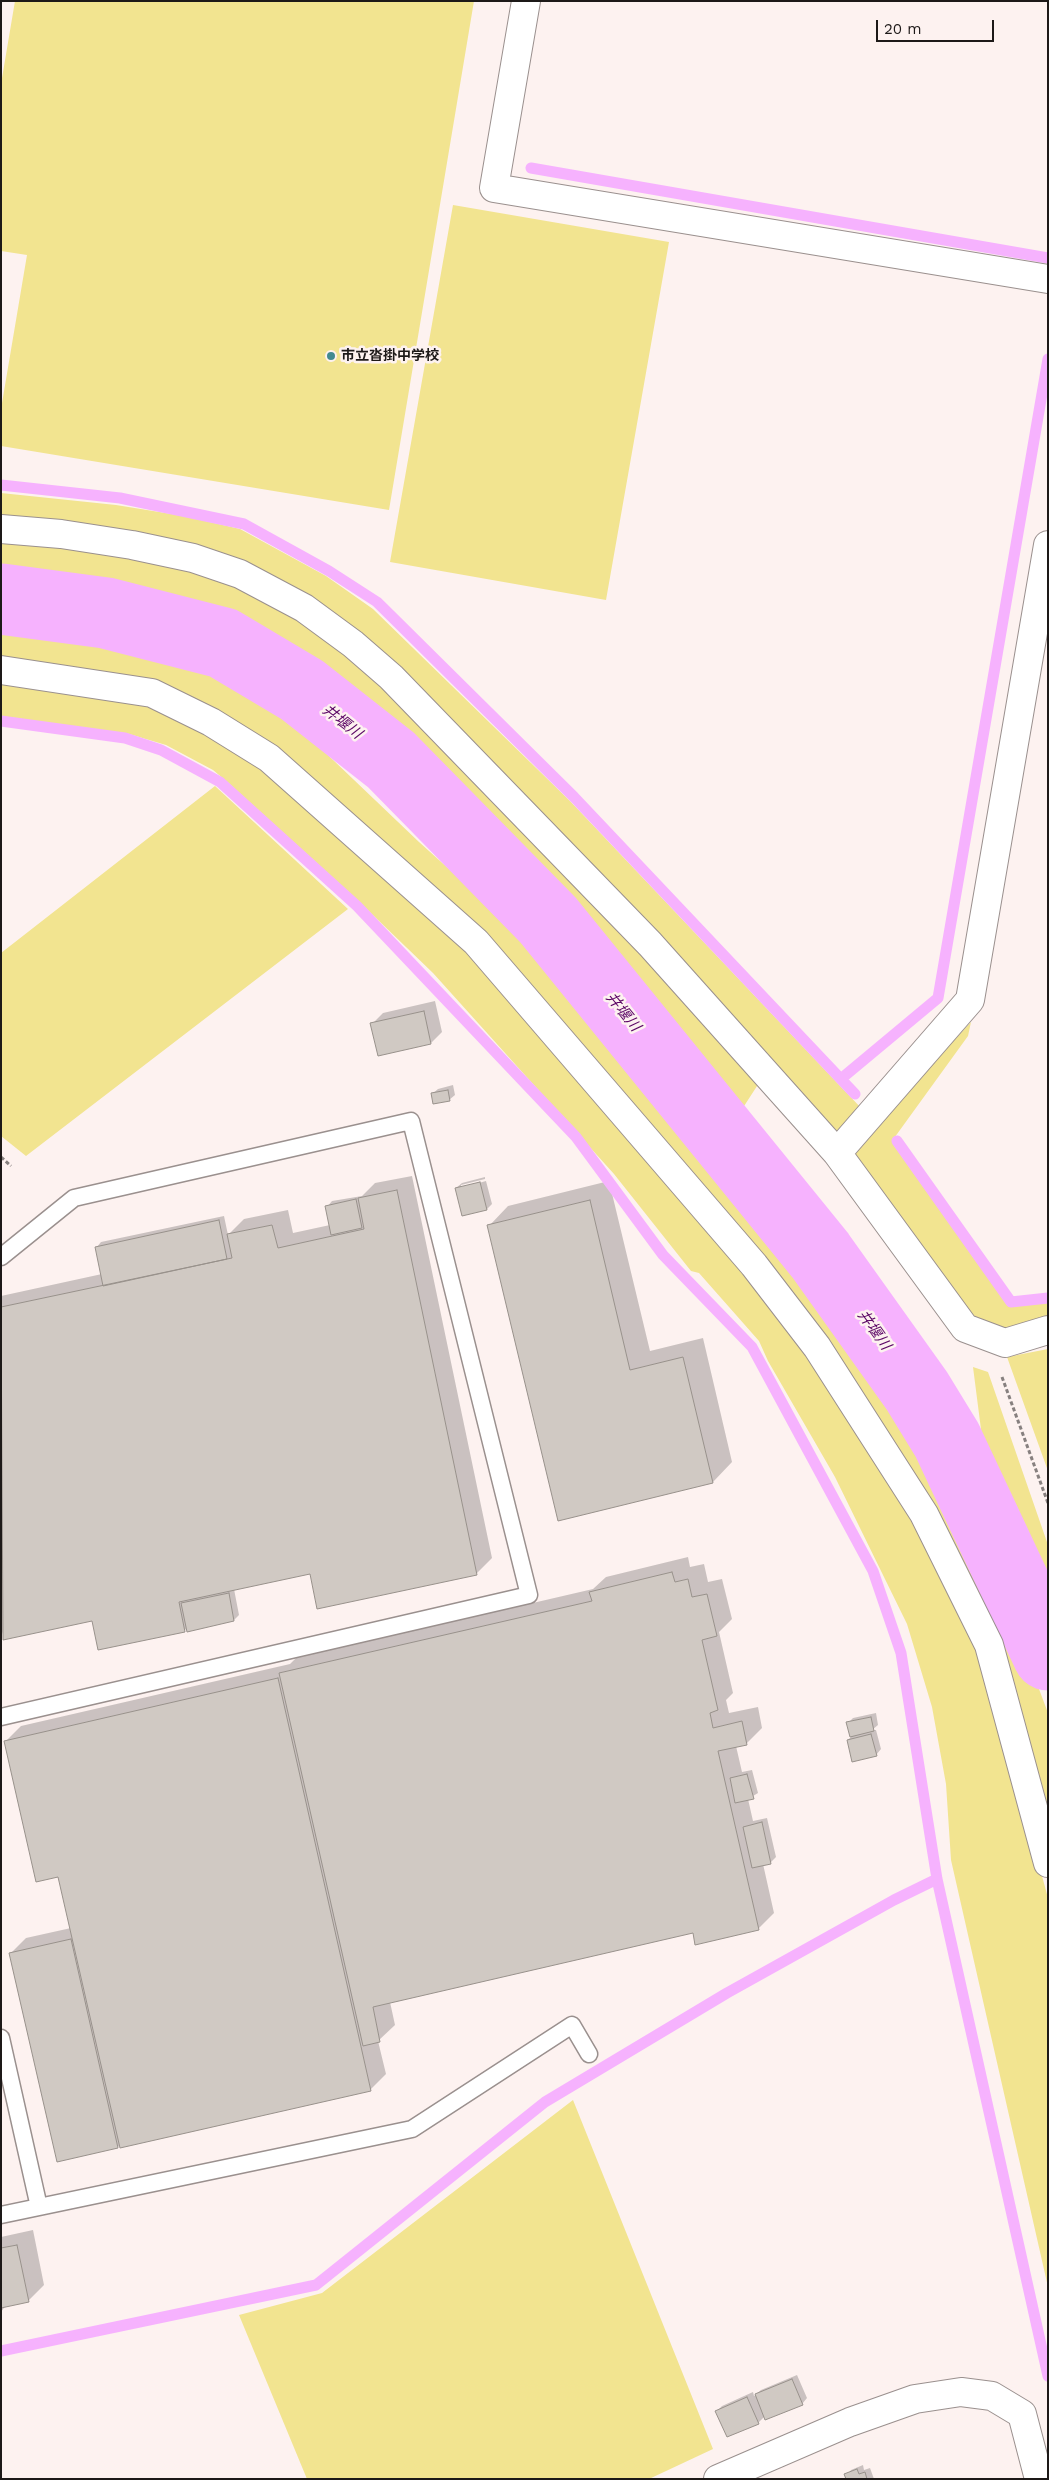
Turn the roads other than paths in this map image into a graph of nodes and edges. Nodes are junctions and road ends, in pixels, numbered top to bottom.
1 (526, 1) edge
2 (1048, 279) edge
3 (1, 529) edge
4 (1048, 545) edge
5 (1, 670) edge
6 (837, 1153) junction
7 (1, 1257) edge
8 (1048, 1330) edge
9 (1, 1717) edge
10 (1048, 1863) edge
11 (1, 2038) edge
12 (589, 2054) dead end
13 (40, 2207) junction
14 (1, 2215) edge
15 (718, 2479) edge
16 (1039, 2479) edge

1 - 2 street
3 - 6 street
4 - 6 street
5 - 10 street
6 - 8 street
7 - 9 lane
11 - 13 lane
12 - 13 lane
13 - 14 lane
15 - 16 street

